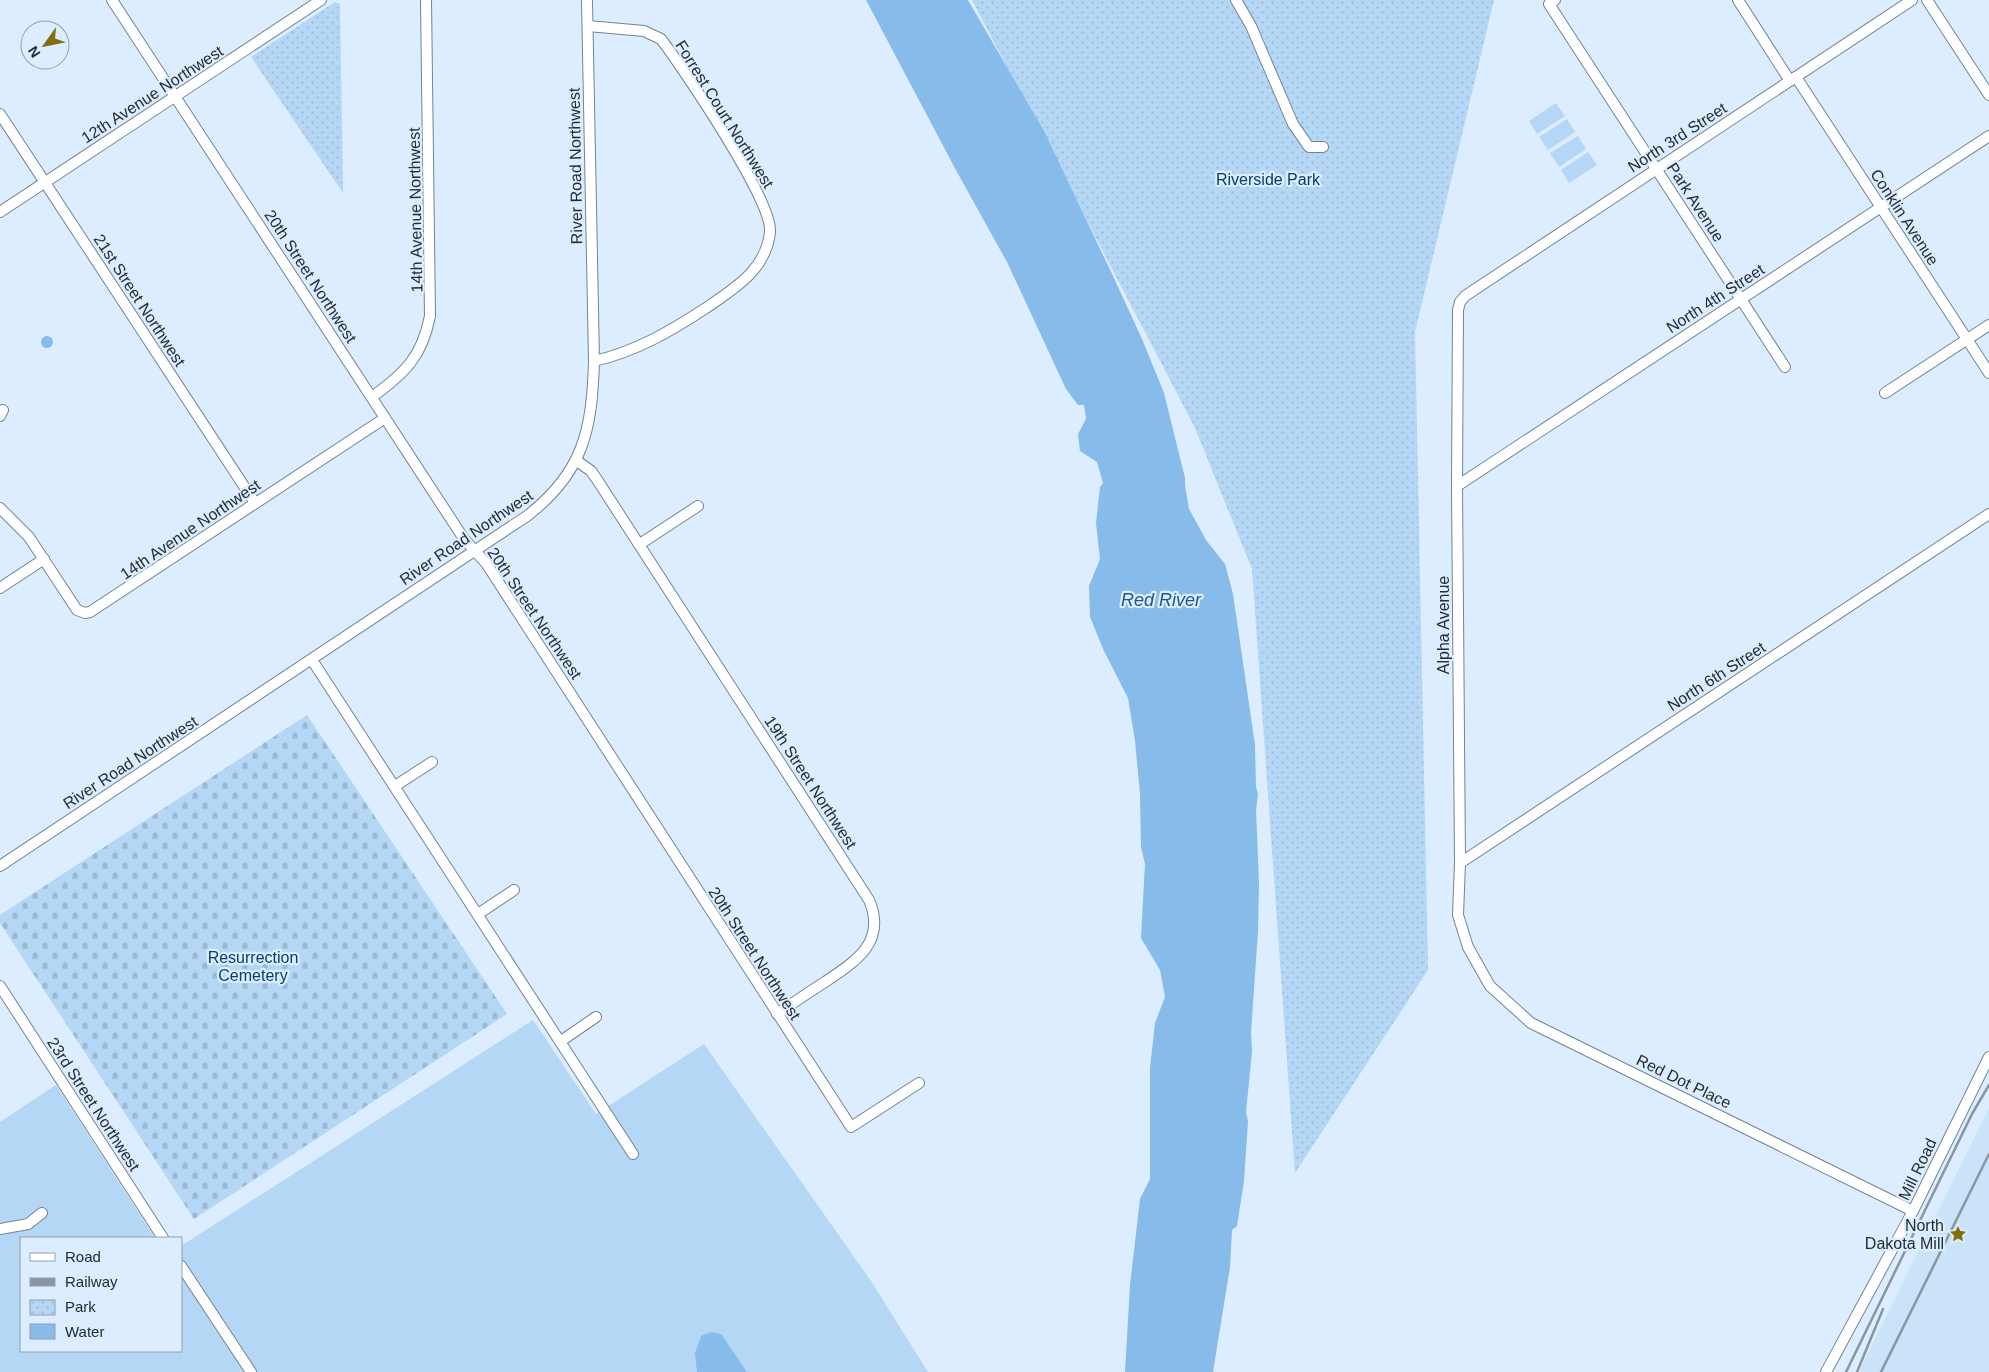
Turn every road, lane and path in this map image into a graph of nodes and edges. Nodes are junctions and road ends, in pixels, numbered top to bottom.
1 (112, 0) edge
2 (321, 0) edge
3 (426, 0) edge
4 (587, 0) edge
5 (1236, 0) edge
6 (1738, 0) edge
7 (1912, 0) edge
8 (1927, 0) edge
9 (1552, 2) edge
10 (306, 4) edge
11 (588, 26) junction
12 (1793, 79) junction
13 (1989, 95) edge
14 (175, 96) junction
15 (0, 114) edge
16 (1989, 136) edge
17 (1323, 147) dead end
18 (1656, 169) junction
19 (45, 183) junction
20 (1881, 207) junction
21 (0, 212) edge
22 (1741, 298) junction
23 (1460, 302) joint
24 (1989, 325) edge
25 (1967, 339) junction
26 (594, 361) junction
27 (1785, 366) dead end
28 (1989, 373) edge
29 (1885, 392) dead end
30 (372, 397) junction
31 (385, 418) junction
32 (577, 461) junction
33 (1457, 486) junction
34 (255, 503) junction
35 (698, 506) dead end
36 (0, 508) edge
37 (1989, 514) edge
38 (640, 544) junction
39 (475, 550) junction
40 (44, 559) junction
41 (0, 588) edge
42 (312, 660) junction
43 (432, 762) dead end
44 (395, 786) junction
45 (1460, 863) junction
46 (0, 866) edge
47 (514, 890) dead end
48 (478, 914) junction
49 (1468, 947) joint
50 (0, 986) edge
51 (777, 1014) junction
52 (596, 1017) dead end
53 (561, 1041) junction
54 (1989, 1057) edge
55 (920, 1083) dead end
56 (633, 1154) dead end
57 (1913, 1211) junction
58 (42, 1214) dead end
59 (0, 1229) edge
60 (162, 1237) edge
61 (182, 1267) edge
62 (252, 1372) edge
63 (1826, 1372) edge

1 - 14 street, 20th Street Northwest
2 - 10 street, 12th Avenue Northwest
3 - 30 street, 14th Avenue Northwest
4 - 11 street, River Road Northwest
5 - 17 street
6 - 12 street, Conklin Avenue
7 - 12 street, North 3rd Street
8 - 13 street
9 - 18 street, Park Avenue
10 - 14 street, 12th Avenue Northwest
11 - 26 street, River Road Northwest
11 - 26 street, Forrest Court Northwest
12 - 18 street, North 3rd Street
12 - 20 street, Conklin Avenue
14 - 19 street, 12th Avenue Northwest
14 - 30 street, 20th Street Northwest
15 - 19 street, 21st Street Northwest
16 - 20 street, North 4th Street
18 - 22 street, Park Avenue
18 - 23 street, North 3rd Street
19 - 21 street, 12th Avenue Northwest
19 - 34 street, 21st Street Northwest
20 - 22 street, North 4th Street
20 - 25 street, Conklin Avenue
22 - 27 street, Park Avenue
22 - 33 street, North 4th Street
23 - 33 street, Alpha Avenue
24 - 25 street
25 - 28 street, Conklin Avenue
25 - 29 street
26 - 32 street, River Road Northwest
30 - 31 street, 20th Street Northwest
31 - 34 street, 14th Avenue Northwest
31 - 39 street, 20th Street Northwest
32 - 38 street, 19th Street Northwest
32 - 39 street, River Road Northwest
33 - 45 street, Alpha Avenue
34 - 40 street, 14th Avenue Northwest
35 - 38 street
36 - 40 street
37 - 45 street, North 6th Street
38 - 51 street, 19th Street Northwest
39 - 42 street, River Road Northwest
39 - 51 street, 20th Street Northwest
40 - 41 street
42 - 44 street
42 - 46 street, River Road Northwest
43 - 44 street
44 - 48 street
45 - 49 street, Alpha Avenue
47 - 48 street
48 - 53 street
49 - 57 street, Red Dot Place
50 - 60 street, 23rd Street Northwest
51 - 55 street, 20th Street Northwest
52 - 53 street
53 - 56 street
54 - 57 street, Mill Road
57 - 63 street, Mill Road
58 - 59 street
61 - 62 street

